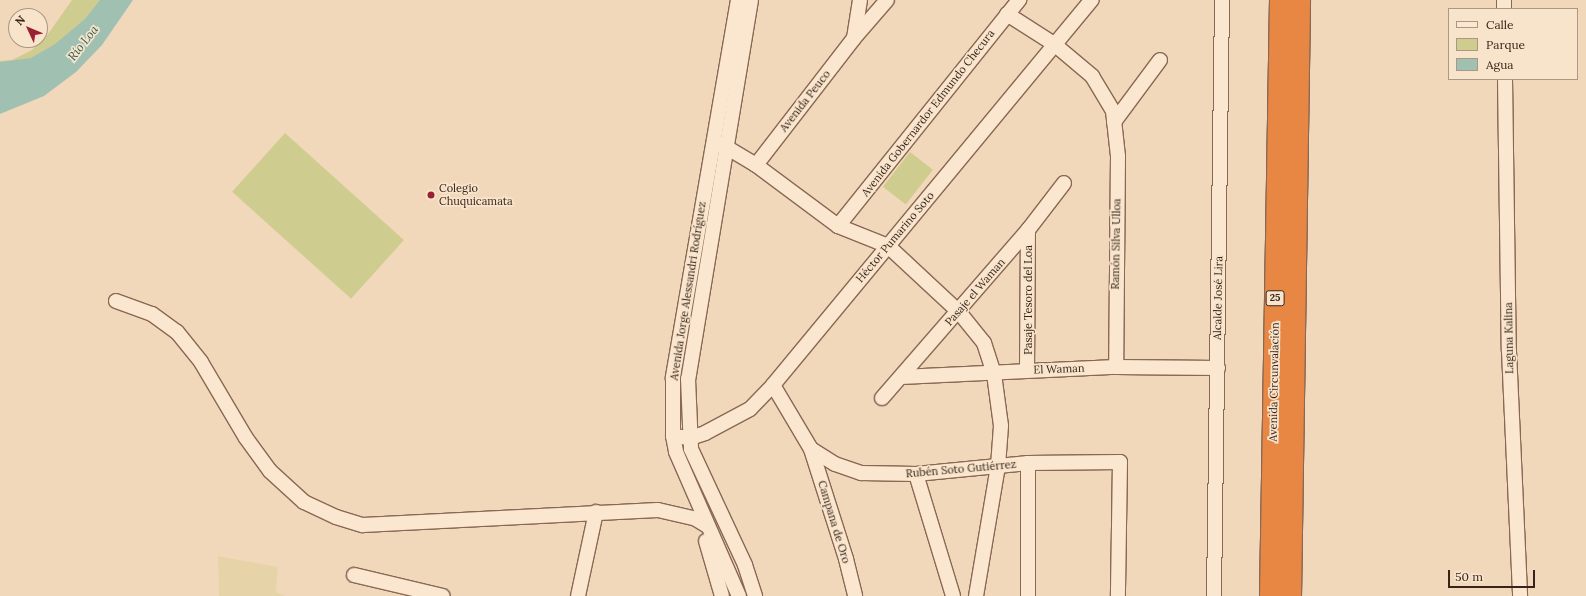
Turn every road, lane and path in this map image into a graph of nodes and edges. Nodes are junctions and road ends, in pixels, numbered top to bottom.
1 (738, 0) edge
2 (751, 0) edge
3 (860, 0) edge
4 (888, 0) edge
5 (1019, 0) edge
6 (1092, 0) edge
7 (1222, 0) edge
8 (1280, 0) edge
9 (1299, 0) edge
10 (1007, 14) junction
11 (854, 38) junction
12 (1054, 44) junction
13 (1160, 60) dead end
14 (1505, 80) edge
15 (1114, 122) junction
16 (714, 137) junction
17 (727, 150) junction
18 (756, 165) junction
19 (1064, 183) dead end
20 (838, 226) junction
21 (1028, 230) junction
22 (888, 246) junction
23 (116, 301) dead end
24 (959, 312) junction
25 (1116, 367) junction
26 (1218, 368) junction
27 (1027, 370) junction
28 (994, 374) junction
29 (901, 377) junction
30 (773, 385) junction
31 (882, 398) dead end
32 (673, 436) junction
33 (690, 438) junction
34 (811, 449) junction
35 (1028, 463) junction
36 (998, 466) junction
37 (916, 474) junction
38 (596, 512) junction
39 (702, 523) junction
40 (354, 575) dead end
41 (443, 596) edge
42 (578, 596) edge
43 (722, 596) edge
44 (739, 596) edge
45 (755, 596) edge
46 (854, 596) edge
47 (953, 596) edge
48 (976, 596) edge
49 (1028, 596) edge
50 (1118, 596) edge
51 (1214, 596) edge
52 (1270, 596) edge
53 (1290, 596) edge
54 (1520, 596) edge

1 - 16 street, Avenida Jorge Alessandri Rodríguez
2 - 17 street, Avenida Jorge Alessandri Rodríguez
3 - 11 street, Avenida Peuco
4 - 11 street, Avenida Peuco
5 - 10 street, Avenida Gobernardor Edmundo Checura
6 - 12 street, Héctor Pumarino Soto
7 - 26 street, Alcalde José Lira
8 - 52 highway, Avenida Circunvalación / 25
9 - 53 highway, Avenida Circunvalación / 25
10 - 12 street, Ramón Silva Ulloa
10 - 20 street, Avenida Gobernardor Edmundo Checura
11 - 18 street, Avenida Peuco
12 - 15 street, Ramón Silva Ulloa
12 - 22 street, Héctor Pumarino Soto
13 - 15 street
14 - 54 street, Laguna Kalina
15 - 25 street, Ramón Silva Ulloa
16 - 17 street
16 - 32 street, Avenida Jorge Alessandri Rodríguez
17 - 18 street
17 - 33 street, Avenida Jorge Alessandri Rodríguez
18 - 20 street
19 - 21 street, Pasaje el Waman
20 - 22 street
21 - 24 street, Pasaje el Waman
21 - 27 street, Pasaje Tesoro del Loa
22 - 24 street
22 - 30 street, Héctor Pumarino Soto
23 - 38 street
24 - 28 street
24 - 29 street, Pasaje el Waman
25 - 26 street, El Waman
25 - 27 street, El Waman
26 - 51 street, Alcalde José Lira
27 - 28 street, El Waman
28 - 29 street, El Waman
28 - 36 street
29 - 31 street, Pasaje el Waman
30 - 33 street, Héctor Pumarino Soto
30 - 34 street, Rubén Soto Gutiérrez
32 - 33 street, Héctor Pumarino Soto
32 - 39 street, Avenida Jorge Alessandri Rodríguez
33 - 45 street, Avenida Jorge Alessandri Rodríguez
34 - 37 street, Rubén Soto Gutiérrez
34 - 46 street, Campana de Oro
35 - 36 street, Rubén Soto Gutiérrez
35 - 49 street
35 - 50 street, Rubén Soto Gutiérrez
36 - 37 street, Rubén Soto Gutiérrez
36 - 48 street
37 - 47 street
38 - 39 street
38 - 42 street
39 - 43 street
39 - 44 street, Avenida Jorge Alessandri Rodríguez
40 - 41 street

